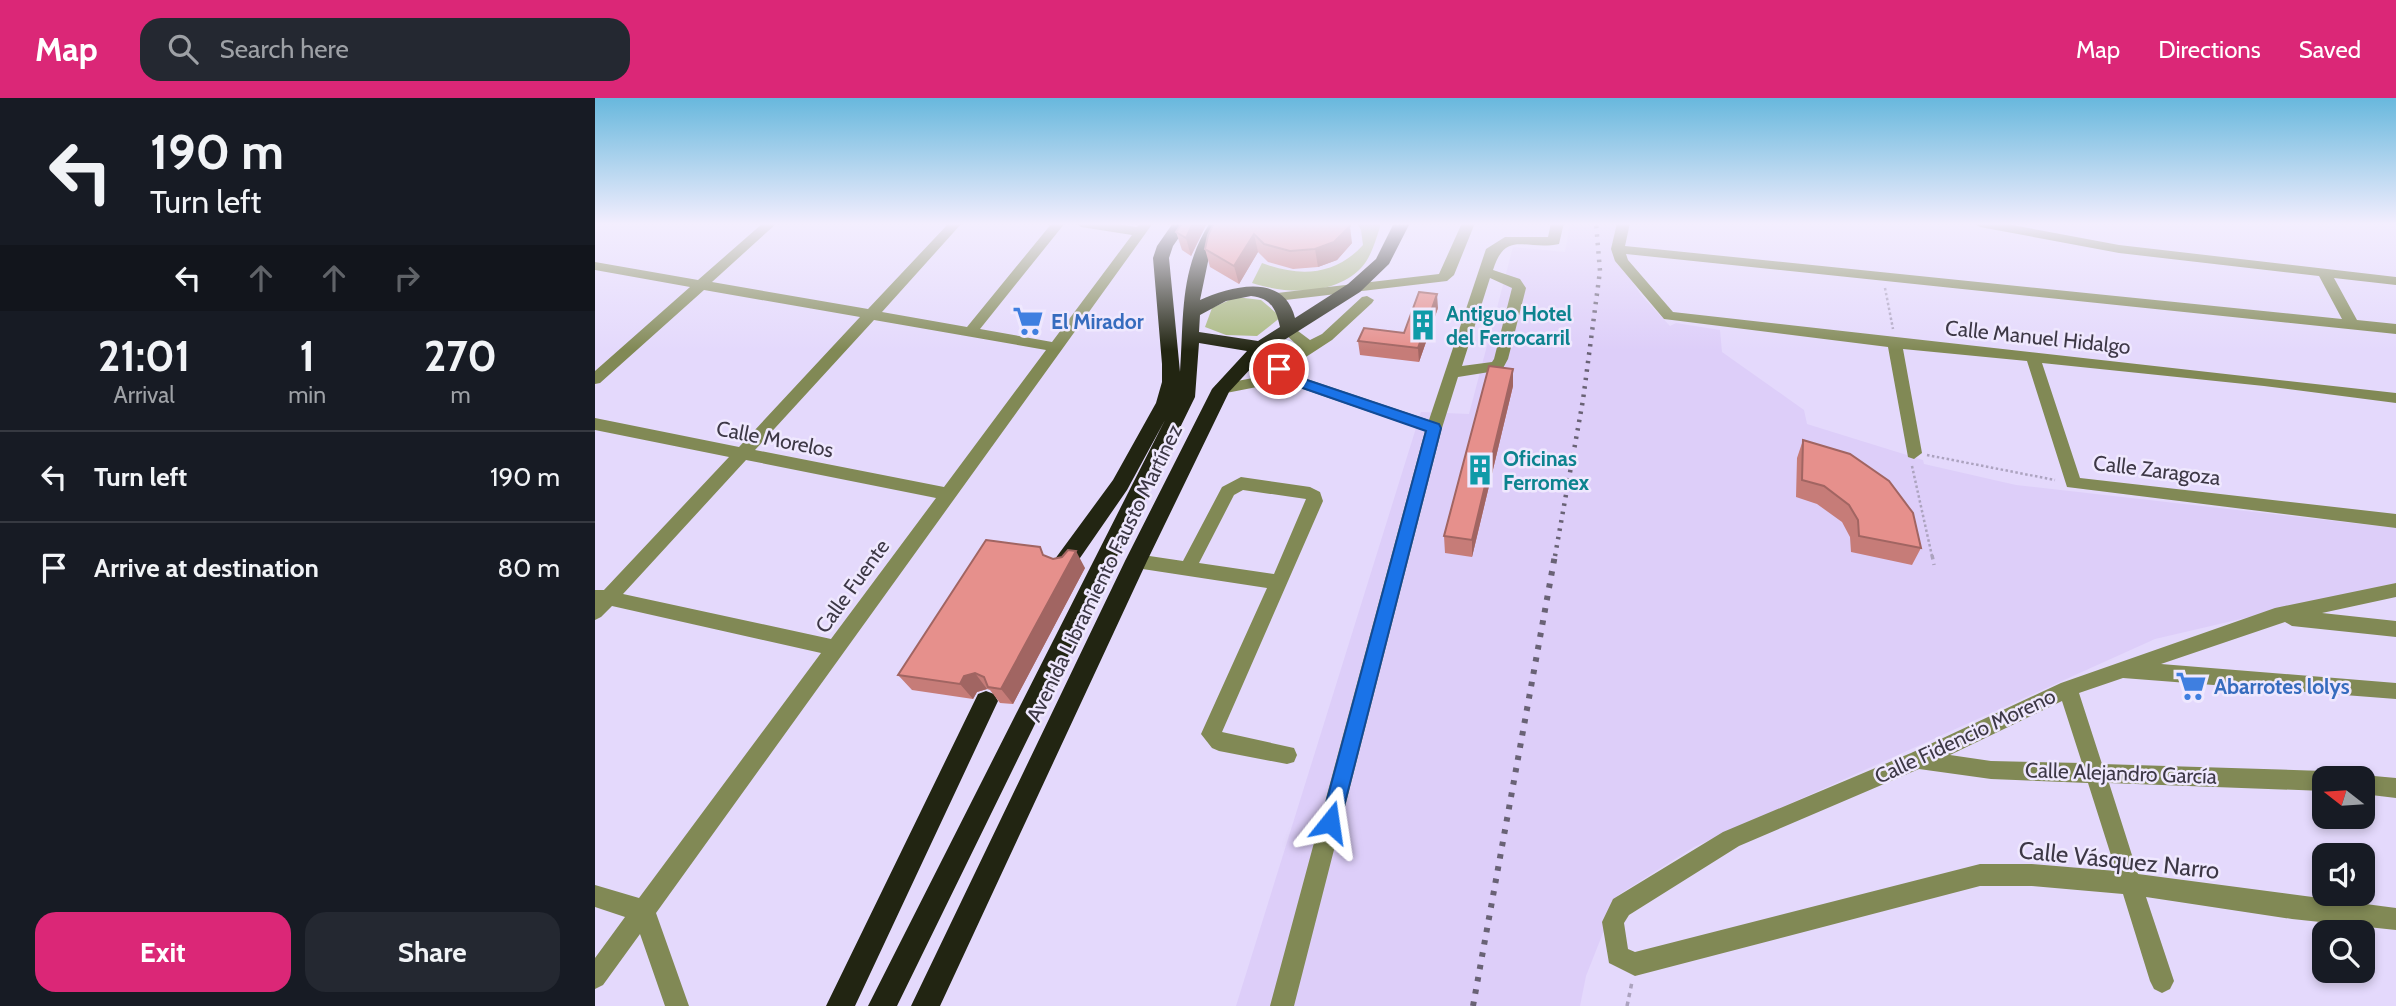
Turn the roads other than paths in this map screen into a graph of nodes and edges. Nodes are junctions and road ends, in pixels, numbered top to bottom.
1 (723, 265) edge
2 (916, 265) edge
3 (1024, 265) edge
4 (1116, 265) edge
5 (1162, 265) edge
6 (1199, 265) edge
7 (1378, 265) edge
8 (1451, 265) edge
9 (1488, 265) edge
10 (1626, 265) edge
11 (1779, 265) edge
12 (2257, 265) edge
13 (595, 266) edge
14 (1486, 272) junction
15 (2325, 274) junction
16 (2396, 281) edge
17 (700, 286) junction
18 (1354, 288) junction
19 (1277, 298) junction
20 (1367, 300) dead end
21 (1191, 313) junction
22 (869, 316) junction
23 (2352, 325) junction
24 (2396, 329) edge
25 (1289, 331) junction
26 (969, 332) junction
27 (1190, 336) junction
28 (1895, 343) junction
29 (1056, 347) junction
30 (1261, 347) junction
31 (1308, 348) junction
32 (2033, 358) junction
33 (1279, 369) junction
34 (1453, 373) junction
35 (595, 379) edge
36 (1221, 389) junction
37 (2396, 398) edge
38 (595, 424) edge
39 (1434, 428) junction
40 (1914, 453) road end
41 (742, 455) junction
42 (947, 494) junction
43 (2396, 521) edge
44 (1136, 561) junction
45 (1063, 565) edge
46 (1188, 568) junction
47 (1279, 582) junction
48 (2396, 590) edge
49 (599, 602) edge
50 (2275, 616) junction
51 (2396, 629) edge
52 (834, 648) junction
53 (2118, 670) junction
54 (2068, 689) junction
55 (2396, 691) edge
56 (986, 701) edge
57 (1287, 755) dead end
58 (1918, 760) junction
59 (2095, 772) junction
60 (2312, 781) edge
61 (2375, 786) edge
62 (2396, 788) edge
63 (2131, 884) junction
64 (595, 896) edge
65 (644, 911) junction
66 (2396, 919) edge
67 (1635, 964) joint
68 (595, 977) edge
69 (2162, 981) dead end
70 (677, 1006) edge
71 (840, 1006) edge
72 (882, 1006) edge
73 (925, 1006) edge
74 (1282, 1006) edge

1 - 17 street
2 - 22 street
3 - 26 street
4 - 29 street, Calle Fuente
5 - 45 highway
6 - 21 highway, Avenida Libramiento Fausto Martínez
7 - 18 highway, Avenida Libramiento Fausto Martínez
8 - 18 street
9 - 14 street
10 - 28 street, Calle Manuel Hidalgo
11 - 23 street
12 - 15 street
13 - 17 street
14 - 34 street
14 - 34 street
15 - 16 street
15 - 23 street
17 - 22 street
17 - 35 street
18 - 19 street
18 - 25 highway, Avenida Libramiento Fausto Martínez
19 - 21 highway
19 - 25 highway
20 - 31 street
21 - 27 highway, Avenida Libramiento Fausto Martínez
22 - 26 street
22 - 41 street
23 - 24 street
25 - 30 highway, Avenida Libramiento Fausto Martínez
25 - 31 street
26 - 29 street
27 - 30 highway
27 - 72 highway, Avenida Libramiento Fausto Martínez
28 - 32 street, Calle Manuel Hidalgo
28 - 40 street
29 - 42 street, Calle Fuente
30 - 36 highway, Avenida Libramiento Fausto Martínez
31 - 33 street
32 - 37 street, Calle Manuel Hidalgo
32 - 43 street, Calle Zaragoza
33 - 36 street
33 - 39 street
34 - 39 street
36 - 44 highway, Avenida Libramiento Fausto Martínez
38 - 41 street, Calle Morelos
39 - 74 street
41 - 42 street, Calle Morelos
41 - 49 street
42 - 52 street, Calle Fuente
44 - 46 street
44 - 73 highway, Avenida Libramiento Fausto Martínez
46 - 47 street
46 - 47 street
47 - 57 street
48 - 50 street, Calle Fidencio Moreno
49 - 52 street
50 - 51 street
50 - 53 street, Calle Fidencio Moreno
52 - 65 street, Calle Fuente
53 - 54 street, Calle Fidencio Moreno
53 - 55 street
54 - 58 street, Calle Fidencio Moreno
54 - 59 street
56 - 71 highway
58 - 59 street, Calle Alejandro García
58 - 67 street, Calle Fidencio Moreno
59 - 60 street, Calle Alejandro García
59 - 63 street
61 - 62 street
63 - 66 street, Calle Vásquez Narro
63 - 67 street, Calle Vásquez Narro
63 - 69 street
64 - 65 street
65 - 68 street, Calle Fuente
65 - 70 street

